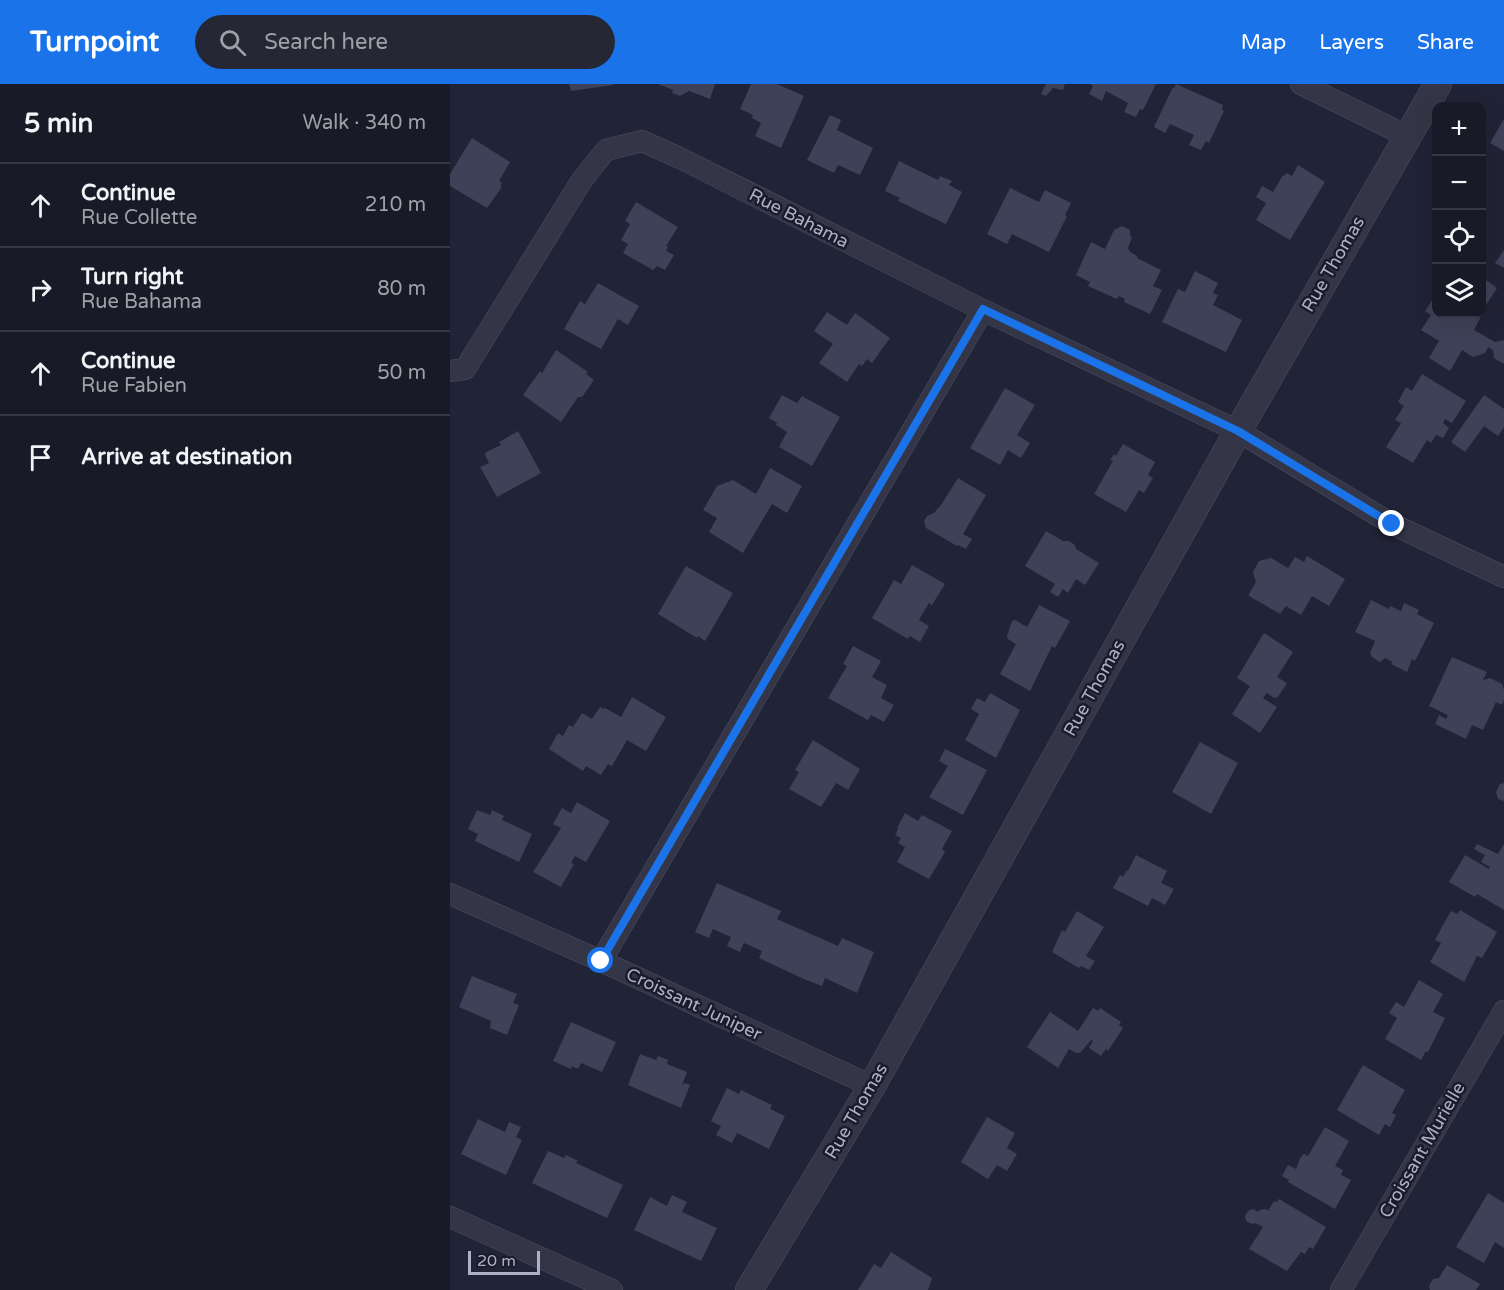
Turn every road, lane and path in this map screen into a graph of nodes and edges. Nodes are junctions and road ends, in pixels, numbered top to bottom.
1 (1301, 84) edge
2 (1438, 84) edge
3 (1407, 136) junction
4 (983, 309) junction
5 (450, 371) edge
6 (1238, 431) junction
7 (1504, 577) edge
8 (450, 894) edge
9 (601, 961) junction
10 (1504, 1011) edge
11 (872, 1086) junction
12 (450, 1217) edge
13 (612, 1290) edge
14 (749, 1290) edge
15 (1341, 1290) edge

1 - 3 street
2 - 3 street, Rue Thomas
3 - 6 street, Rue Thomas
4 - 5 street, Rue Bahama
4 - 6 street, Rue Bahama
4 - 9 street
6 - 7 street, Rue Bahama
6 - 11 street, Rue Thomas
8 - 9 street, Croissant Juniper
9 - 11 street, Croissant Juniper
10 - 15 street, Croissant Murielle
11 - 14 street, Rue Thomas
12 - 13 street

